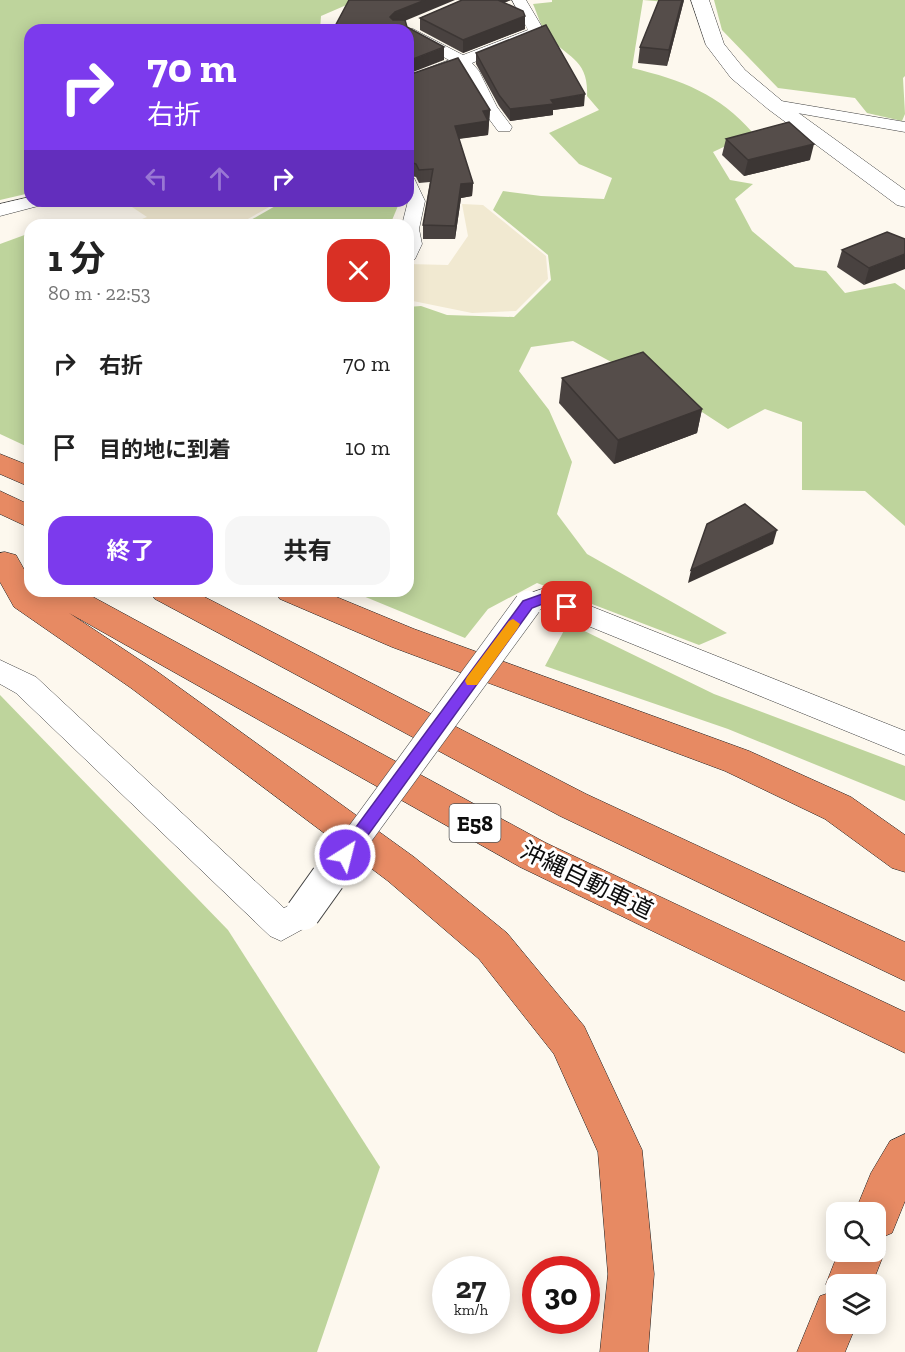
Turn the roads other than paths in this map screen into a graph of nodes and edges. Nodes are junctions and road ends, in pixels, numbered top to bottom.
1 (519, 0) edge
2 (700, 0) edge
3 (424, 20) edge
4 (414, 25) edge
5 (414, 35) edge
6 (462, 61) junction
7 (414, 80) edge
8 (775, 105) junction
9 (504, 127) dead end
10 (905, 127) edge
11 (414, 196) edge
12 (905, 200) edge
13 (24, 204) edge
14 (0, 210) edge
15 (412, 219) edge
16 (0, 463) edge
17 (24, 474) edge
18 (0, 501) edge
19 (24, 515) edge
20 (12, 567) edge
21 (24, 597) edge
22 (24, 597) edge
23 (67, 597) edge
24 (177, 597) edge
25 (305, 597) edge
26 (0, 671) edge
27 (905, 743) edge
28 (905, 856) edge
29 (905, 962) edge
30 (905, 1033) edge
31 (905, 1156) edge
32 (882, 1202) edge
33 (829, 1334) edge
34 (624, 1352) edge
35 (822, 1352) edge

1 - 6 street
2 - 8 street
3 - 4 street
5 - 6 street
6 - 7 street
6 - 9 street
8 - 10 street
8 - 12 street
11 - 15 street
13 - 14 street
16 - 17 highway
18 - 19 highway
20 - 22 highway
21 - 34 highway
23 - 30 highway, 沖縄自動車道 / E58
24 - 29 highway, E58
25 - 28 highway
26 - 27 street, bridge
31 - 32 highway
33 - 35 highway

